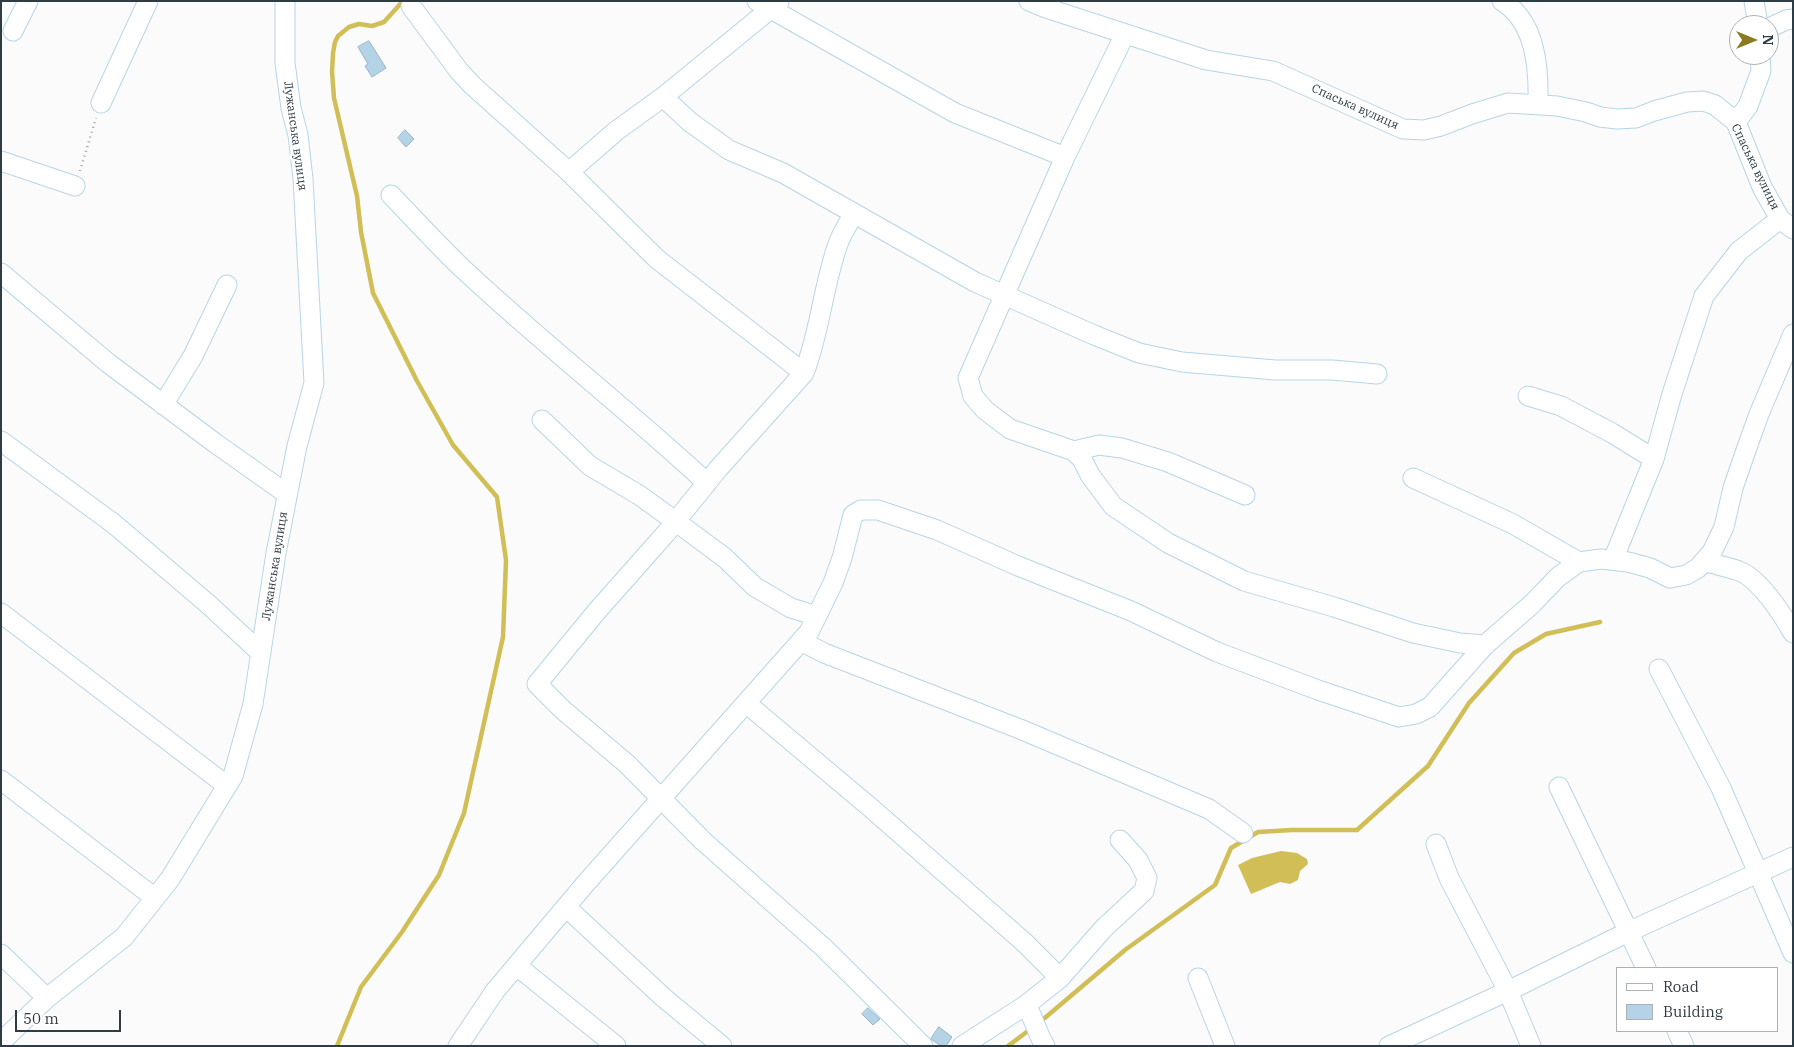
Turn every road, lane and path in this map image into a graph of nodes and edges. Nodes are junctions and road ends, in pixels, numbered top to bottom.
1 (28, 1) edge
2 (148, 1) edge
3 (285, 1) edge
4 (1029, 1) edge
5 (1502, 1) edge
6 (1754, 1) edge
7 (769, 4) edge
8 (411, 6) dead end
9 (1756, 15) edge
10 (1793, 19) edge
11 (1779, 23) edge
12 (13, 31) dead end
13 (1125, 34) junction
14 (1761, 65) edge
15 (663, 97) junction
16 (101, 103) joint
17 (1538, 104) junction
18 (1736, 122) junction
19 (1065, 157) junction
20 (1, 161) edge
21 (569, 172) junction
22 (75, 186) joint
23 (391, 195) dead end
24 (854, 213) junction
25 (1786, 224) edge
26 (1, 273) edge
27 (227, 285) dead end
28 (1004, 296) junction
29 (1793, 334) edge
30 (804, 373) junction
31 (1377, 374) dead end
32 (1528, 396) dead end
33 (164, 405) junction
34 (542, 420) dead end
35 (1, 442) edge
36 (1074, 450) junction
37 (1654, 459) junction
38 (1413, 478) dead end
39 (706, 483) junction
40 (288, 494) junction
41 (1245, 495) dead end
42 (675, 521) junction
43 (1613, 560) junction
44 (1704, 561) junction
45 (1580, 562) junction
46 (1, 613) edge
47 (817, 616) junction
48 (1793, 633) edge
49 (801, 641) junction
50 (1486, 645) junction
51 (261, 653) junction
52 (1659, 670) dead end
53 (746, 703) junction
54 (1, 780) edge
55 (226, 785) junction
56 (1560, 787) dead end
57 (662, 799) junction
58 (1243, 833) dead end
59 (1120, 840) dead end
60 (1436, 844) dead end
61 (1793, 858) edge
62 (1758, 873) junction
63 (154, 898) junction
64 (566, 907) junction
65 (1628, 932) junction
66 (1793, 953) edge
67 (1, 954) edge
68 (516, 966) junction
69 (1646, 967) edge
70 (1060, 978) junction
71 (1198, 978) dead end
72 (1508, 991) junction
73 (47, 998) junction
74 (1030, 1012) junction
75 (1677, 1032) edge
76 (1042, 1041) edge
77 (1, 1042) edge
78 (458, 1046) edge
79 (616, 1046) edge
80 (722, 1046) edge
81 (923, 1046) edge
82 (962, 1046) edge
83 (1225, 1046) edge
84 (1389, 1046) edge
85 (1531, 1046) edge
86 (1684, 1046) edge

1 - 12 street
2 - 16 street
3 - 40 street, Лужанська вулиця
4 - 13 street, Спаська вулиця
5 - 17 street
6 - 9 street
7 - 15 street
7 - 19 street
8 - 21 street
10 - 11 street
13 - 17 street, Спаська вулиця
13 - 19 street
14 - 18 street
15 - 21 street
15 - 24 street
16 - 22 path
17 - 18 street, Спаська вулиця
18 - 25 street, Спаська вулиця
19 - 28 street
20 - 22 street
21 - 30 street
23 - 39 street
24 - 28 street
24 - 30 street
25 - 37 street
26 - 33 street
27 - 33 street
28 - 31 street
28 - 36 street
29 - 44 street
30 - 39 street
32 - 37 street
33 - 40 street
34 - 42 street
35 - 51 street
36 - 41 street
36 - 50 street
37 - 43 street
38 - 45 street
39 - 42 street
40 - 51 street, Лужанська вулиця
42 - 47 street
42 - 57 street
43 - 44 street
43 - 45 street
44 - 48 street
45 - 50 street
46 - 55 street
47 - 49 street
47 - 50 street
49 - 53 street
49 - 58 street
51 - 55 street, Лужанська вулиця
52 - 62 street
53 - 57 street
53 - 70 street
54 - 63 street
55 - 63 street, Лужанська вулиця
56 - 65 street
57 - 64 street
57 - 81 street
59 - 70 street
60 - 72 street
61 - 62 street
62 - 65 street
62 - 66 street
63 - 73 street, Лужанська вулиця
64 - 68 street
64 - 80 street
65 - 69 street
65 - 72 street
67 - 73 street
68 - 78 street
68 - 79 street
70 - 74 street
71 - 83 street
72 - 84 street
72 - 85 street
73 - 77 street, Лужанська вулиця
74 - 76 street
74 - 82 street
75 - 86 street

